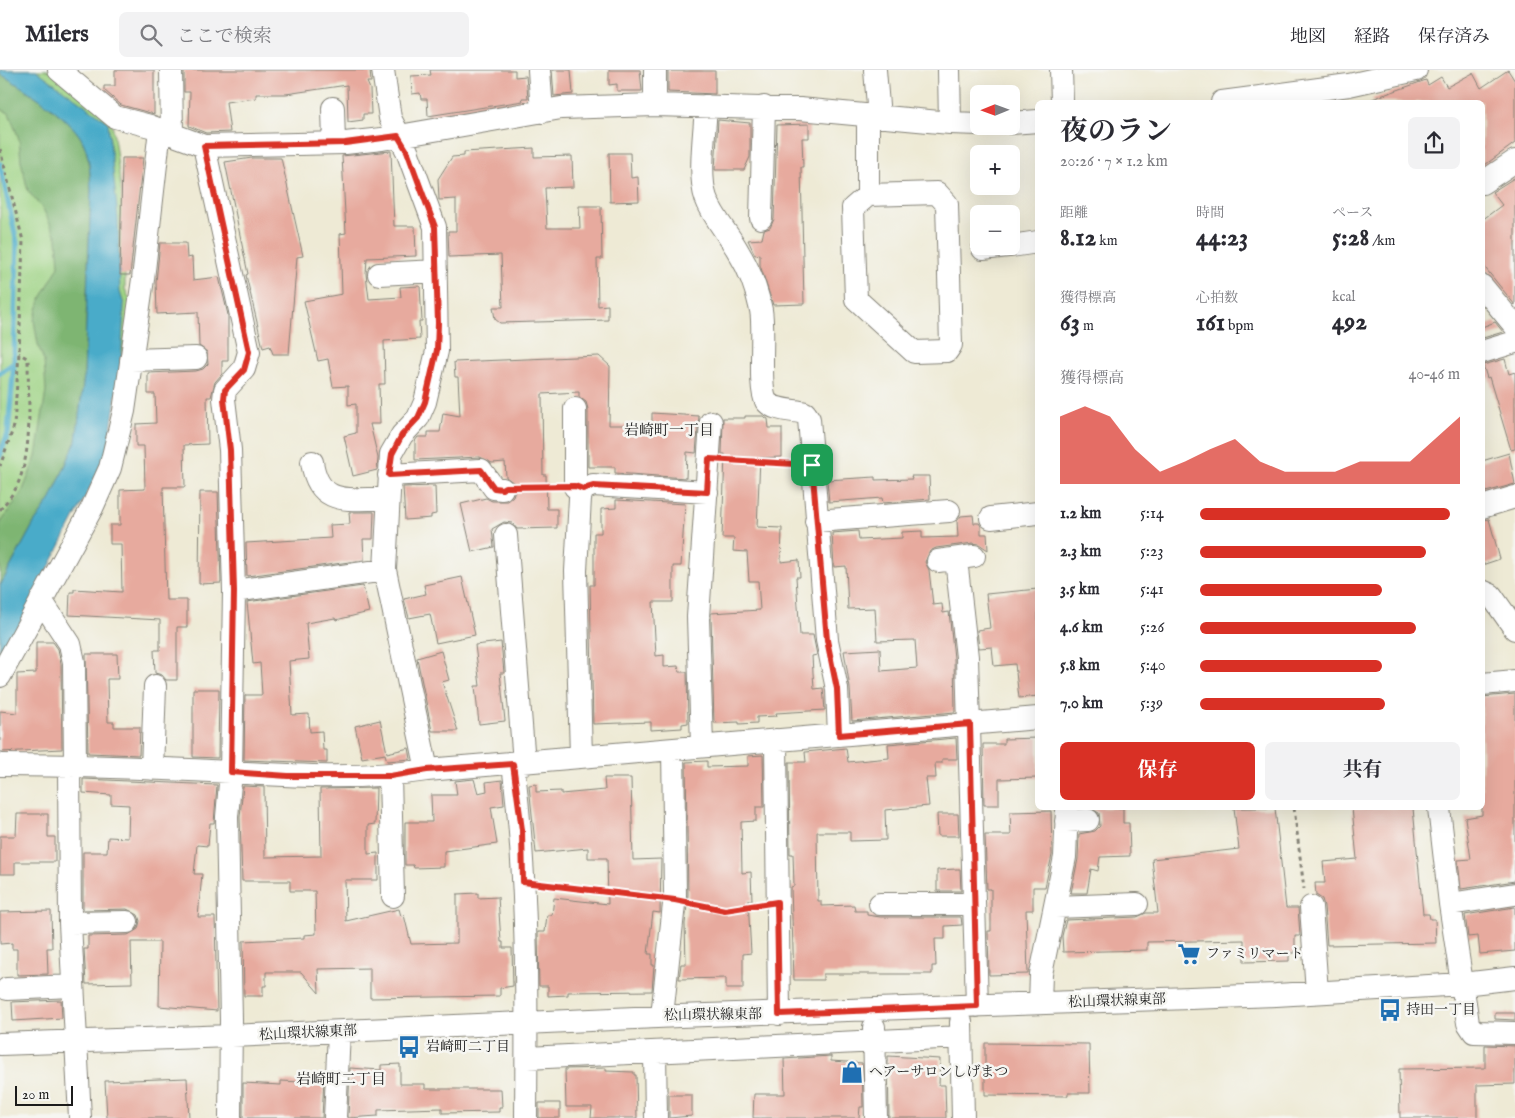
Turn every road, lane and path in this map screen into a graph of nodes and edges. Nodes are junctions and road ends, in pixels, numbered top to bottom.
1 (59, 70) edge
2 (171, 70) edge
3 (383, 70) edge
4 (539, 70) edge
5 (655, 70) edge
6 (874, 70) edge
7 (949, 70) edge
8 (1061, 70) edge
9 (1416, 70) edge
10 (1349, 86) edge
11 (1062, 100) edge
12 (1238, 100) edge
13 (655, 105) junction
14 (706, 106) junction
15 (331, 108) dead end
16 (764, 108) junction
17 (542, 112) junction
18 (874, 117) junction
19 (1020, 122) edge
20 (1035, 122) edge
21 (950, 124) junction
22 (970, 124) edge
23 (166, 132) junction
24 (398, 136) junction
25 (334, 144) junction
26 (204, 146) junction
27 (0, 149) edge
28 (1515, 161) edge
29 (1485, 181) edge
30 (868, 195) junction
31 (761, 218) dead end
32 (1035, 242) edge
33 (1020, 245) edge
34 (436, 271) junction
35 (379, 274) dead end
36 (1485, 290) edge
37 (1515, 326) edge
38 (1515, 342) edge
39 (1485, 351) edge
40 (19, 352) junction
41 (196, 358) dead end
42 (131, 360) junction
43 (575, 409) dead end
44 (711, 422) dead end
45 (709, 459) junction
46 (312, 462) dead end
47 (812, 465) junction
48 (0, 466) edge
49 (389, 475) junction
50 (579, 488) junction
51 (502, 489) joint
52 (707, 492) junction
53 (388, 498) junction
54 (1515, 498) edge
55 (1485, 506) edge
56 (0, 510) edge
57 (949, 511) dead end
58 (1035, 514) edge
59 (990, 518) dead end
60 (816, 521) junction
61 (506, 535) dead end
62 (956, 558) dead end
63 (385, 570) junction
64 (234, 591) junction
65 (1485, 592) edge
66 (41, 600) junction
67 (1515, 629) edge
68 (0, 676) edge
69 (1515, 681) edge
70 (1485, 684) edge
71 (155, 686) dead end
72 (1035, 718) edge
73 (970, 724) junction
74 (839, 735) junction
75 (776, 740) junction
76 (702, 746) junction
77 (673, 749) junction
78 (581, 757) junction
79 (518, 764) junction
80 (0, 765) edge
81 (72, 765) junction
82 (152, 769) junction
83 (427, 770) junction
84 (231, 772) junction
85 (390, 776) junction
86 (1294, 810) edge
87 (1439, 810) edge
88 (1066, 814) edge
89 (1088, 820) dead end
90 (523, 882) junction
91 (399, 884) dead end
92 (1515, 894) edge
93 (675, 900) junction
94 (777, 902) junction
95 (880, 904) dead end
96 (974, 904) junction
97 (1137, 904) dead end
98 (1450, 904) junction
99 (1055, 907) junction
100 (1310, 907) joint
101 (126, 922) dead end
102 (70, 923) junction
103 (1515, 978) edge
104 (1463, 984) junction
105 (72, 986) junction
106 (7, 989) dead end
107 (1317, 992) junction
108 (1040, 1004) junction
109 (969, 1006) junction
110 (874, 1009) junction
111 (779, 1014) junction
112 (662, 1016) junction
113 (527, 1023) junction
114 (339, 1032) junction
115 (1515, 1033) edge
116 (231, 1036) junction
117 (961, 1037) junction
118 (76, 1042) junction
119 (874, 1042) junction
120 (0, 1044) edge
121 (655, 1052) junction
122 (526, 1058) junction
123 (80, 1118) edge
124 (230, 1118) edge
125 (335, 1118) edge
126 (526, 1118) edge
127 (656, 1118) edge
128 (876, 1118) edge
129 (962, 1118) edge

1 - 23 street
2 - 23 street
3 - 24 street
4 - 17 street
5 - 13 street
6 - 18 street
7 - 21 street
8 - 11 street
9 - 10 street
10 - 12 street
13 - 14 street
13 - 17 street
14 - 16 street
14 - 47 street
15 - 25 street
16 - 18 street
16 - 31 street
17 - 24 street
18 - 21 street
18 - 30 street
19 - 20 street
21 - 22 street
23 - 26 street
23 - 42 street
24 - 25 street
24 - 34 street
25 - 26 street
26 - 64 street
27 - 40 path
28 - 29 street
30 - 30 street
32 - 33 street
34 - 35 street
34 - 49 street
36 - 37 street
38 - 39 street
40 - 48 path
40 - 56 path
41 - 42 street
42 - 66 street
43 - 50 street
44 - 45 street
45 - 47 path
45 - 52 street
46 - 53 street
47 - 60 street
49 - 51 street
49 - 53 street
50 - 51 path
50 - 52 street
50 - 78 street
52 - 76 street
53 - 63 street
54 - 55 street
57 - 60 street
58 - 59 street
60 - 74 street
61 - 79 street
62 - 73 street
63 - 64 street
63 - 83 street
64 - 84 street
65 - 67 street
66 - 68 street
66 - 81 street
69 - 70 street
71 - 82 street
72 - 73 street
73 - 74 street
73 - 96 street
74 - 75 street
75 - 76 street
75 - 94 street
76 - 77 street
77 - 78 street
77 - 93 street
78 - 79 street
79 - 83 street
79 - 90 street
80 - 81 street
81 - 82 street
81 - 102 street
82 - 84 street
83 - 85 street
84 - 85 street
84 - 116 street
85 - 91 street
86 - 100 path
87 - 98 street
88 - 89 street
88 - 99 street
90 - 93 path
90 - 113 street
92 - 98 street
93 - 94 path
93 - 112 street
94 - 111 street
95 - 96 street
96 - 109 street
97 - 99 street
98 - 104 street
99 - 108 street
100 - 107 street
101 - 102 street
102 - 105 street
103 - 104 street, 松山環状線東部
104 - 107 street, 松山環状線東部
104 - 115 street
105 - 106 street
105 - 118 street
107 - 108 street, 松山環状線東部
108 - 109 street, 松山環状線東部
109 - 110 street, 松山環状線東部
109 - 117 street
110 - 111 street, 松山環状線東部
110 - 119 street
111 - 112 street, 松山環状線東部
112 - 113 street, 松山環状線東部
113 - 114 street, 松山環状線東部
113 - 122 street
114 - 116 street, 松山環状線東部
114 - 125 street
116 - 118 street, 松山環状線東部
116 - 124 street
117 - 119 street
117 - 129 street
118 - 120 street, 松山環状線東部
118 - 123 street
119 - 121 street
119 - 128 street
121 - 122 street
121 - 127 street
122 - 126 street

